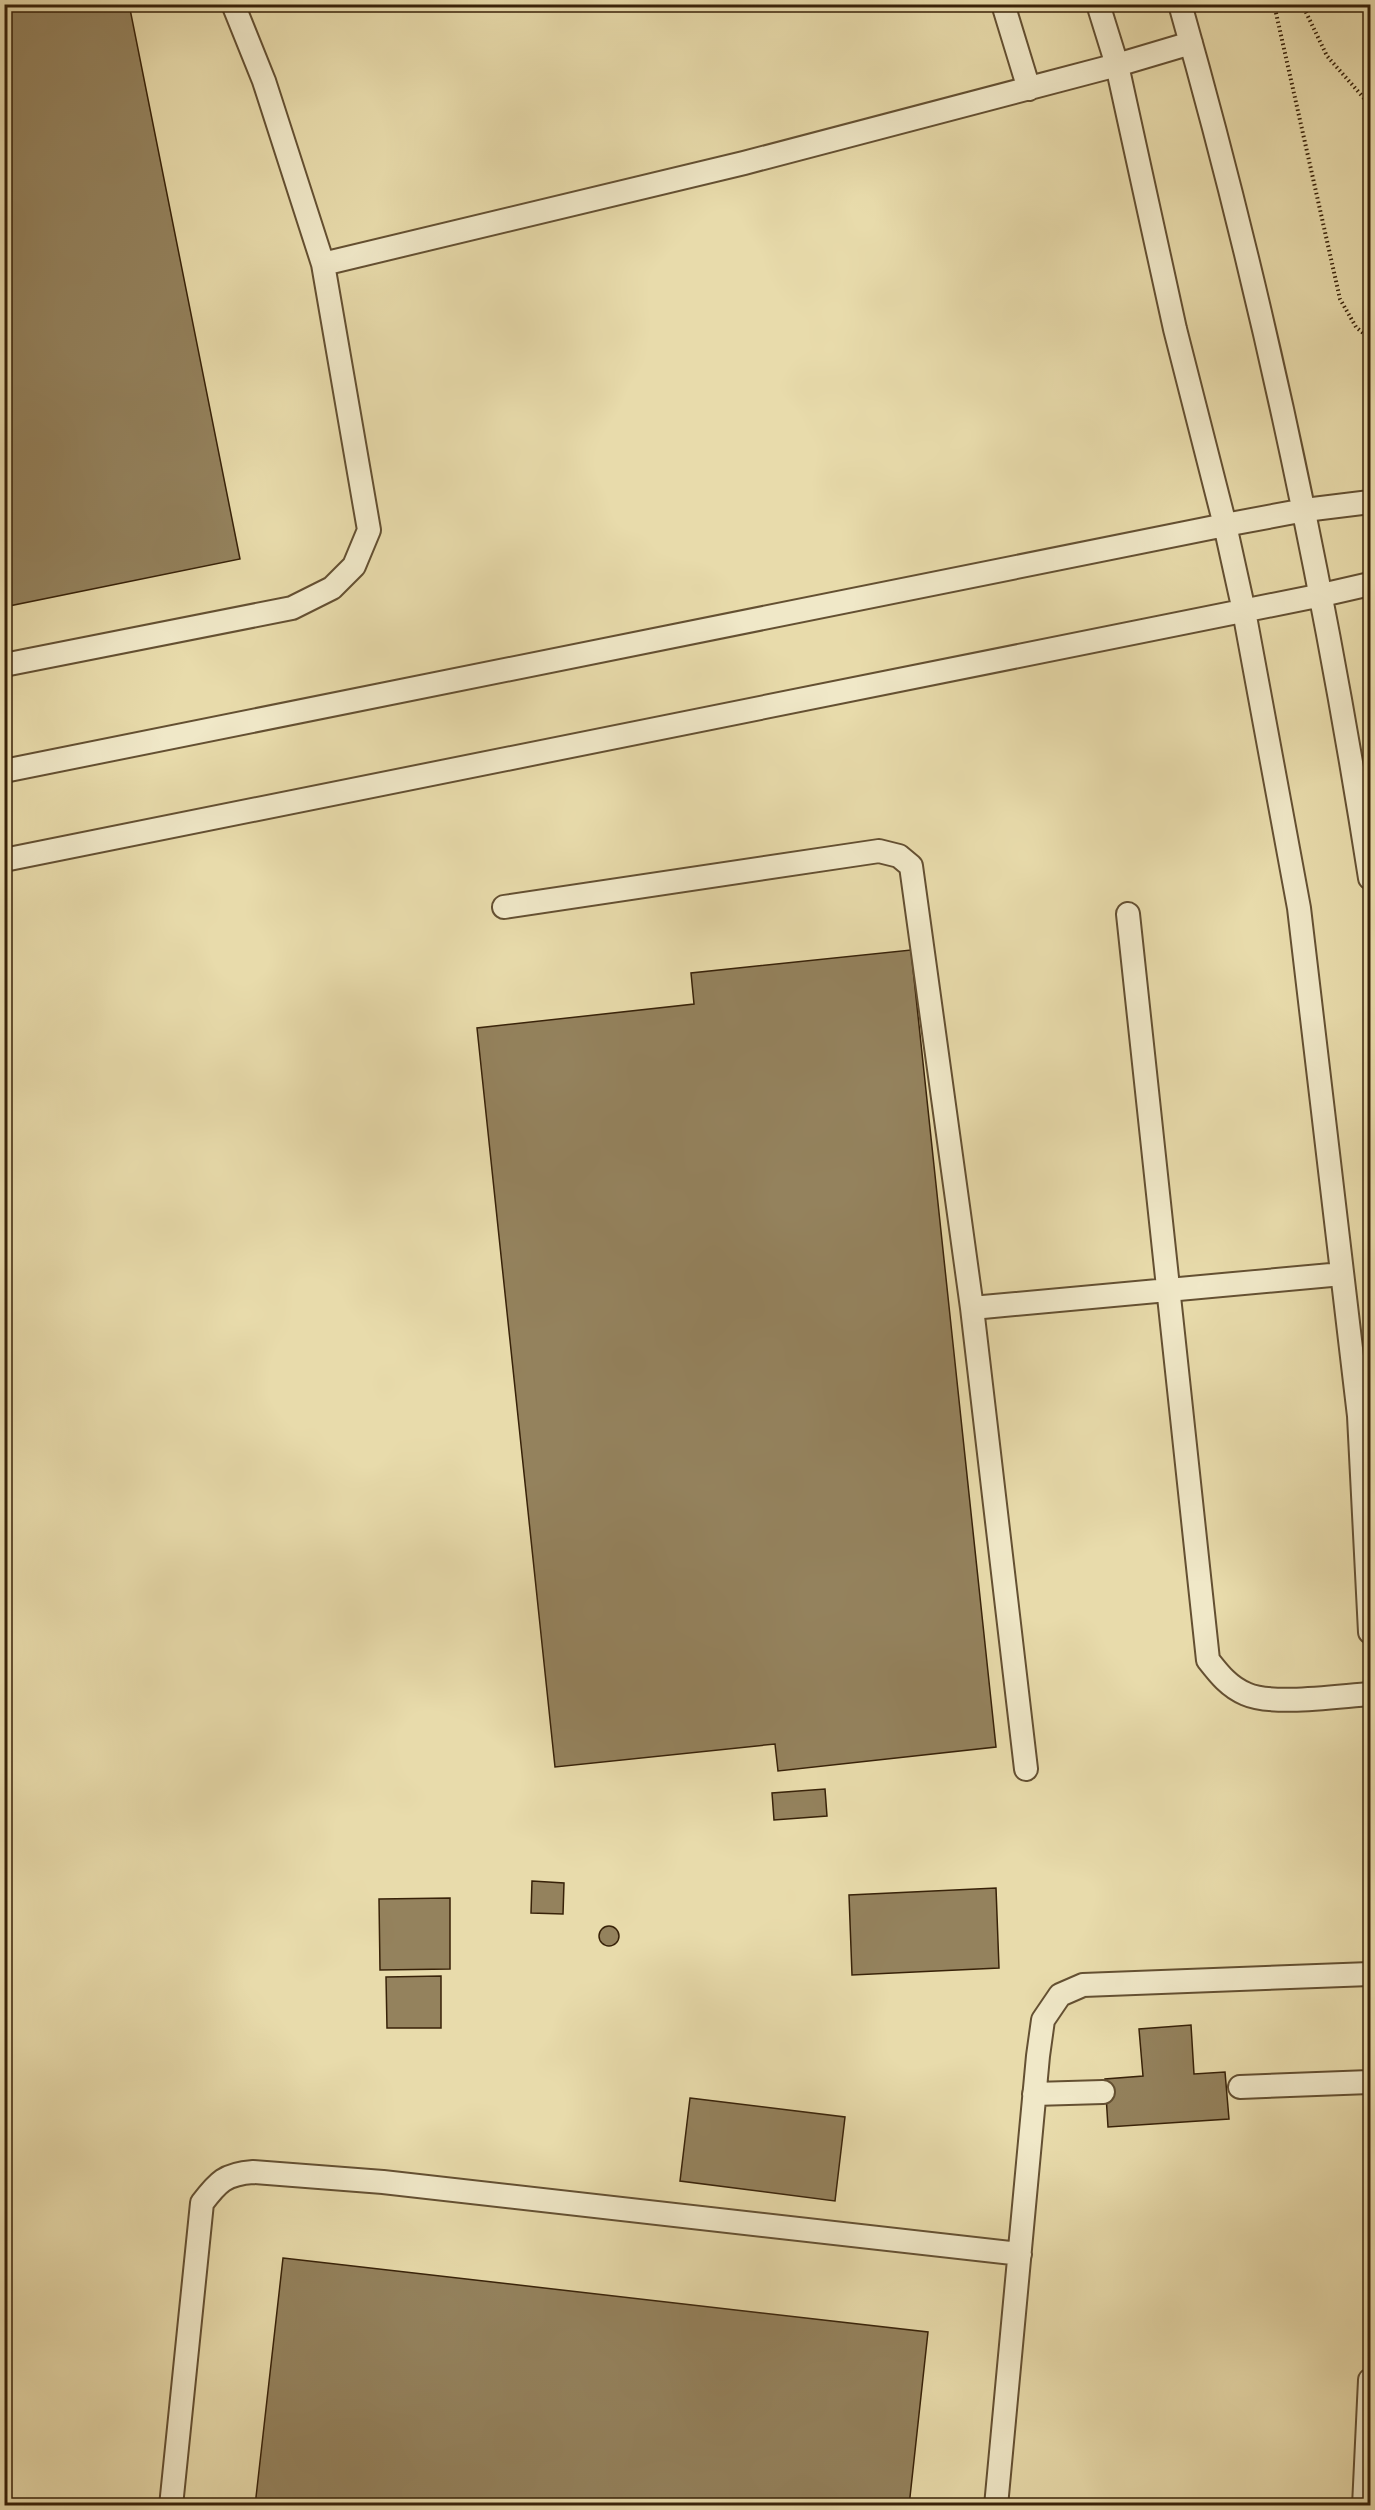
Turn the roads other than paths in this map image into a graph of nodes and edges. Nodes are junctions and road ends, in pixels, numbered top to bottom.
1 (233, 4) edge
2 (1003, 4) edge
3 (1098, 4) edge
4 (1180, 4) edge
5 (1191, 43) junction
6 (1117, 65) junction
7 (1029, 88) junction
8 (323, 264) junction
9 (1371, 502) edge
10 (1305, 510) junction
11 (1225, 525) junction
12 (1371, 584) edge
13 (1322, 595) junction
14 (1244, 611) junction
15 (4, 665) edge
16 (4, 771) edge
17 (4, 860) edge
18 (1371, 878) edge
19 (504, 907) dead end
20 (1128, 914) dead end
21 (1342, 1274) junction
22 (1170, 1290) junction
23 (972, 1308) junction
24 (1371, 1632) edge
25 (1371, 1694) edge
26 (1026, 1769) dead end
27 (1371, 1974) edge
28 (1371, 2082) edge
29 (1240, 2087) dead end
30 (1103, 2092) dead end
31 (1034, 2094) junction
32 (1020, 2254) junction
33 (1371, 2380) edge
34 (171, 2505) edge
35 (996, 2505) edge
36 (1364, 2505) edge

1 - 8 lane
2 - 7 lane
3 - 6 lane
4 - 5 lane
5 - 6 lane
5 - 10 lane
6 - 7 lane
6 - 11 lane
7 - 8 lane
8 - 15 lane
9 - 10 lane
10 - 11 lane
10 - 13 lane
11 - 14 lane
11 - 16 lane
12 - 13 lane
13 - 14 lane
13 - 18 lane
14 - 17 lane
14 - 21 lane
19 - 23 lane
20 - 22 lane
21 - 22 lane
21 - 24 lane
22 - 23 lane
22 - 25 lane
23 - 26 lane
27 - 31 lane
28 - 29 lane
30 - 31 lane
31 - 32 lane
32 - 34 lane
32 - 35 lane
33 - 36 lane

